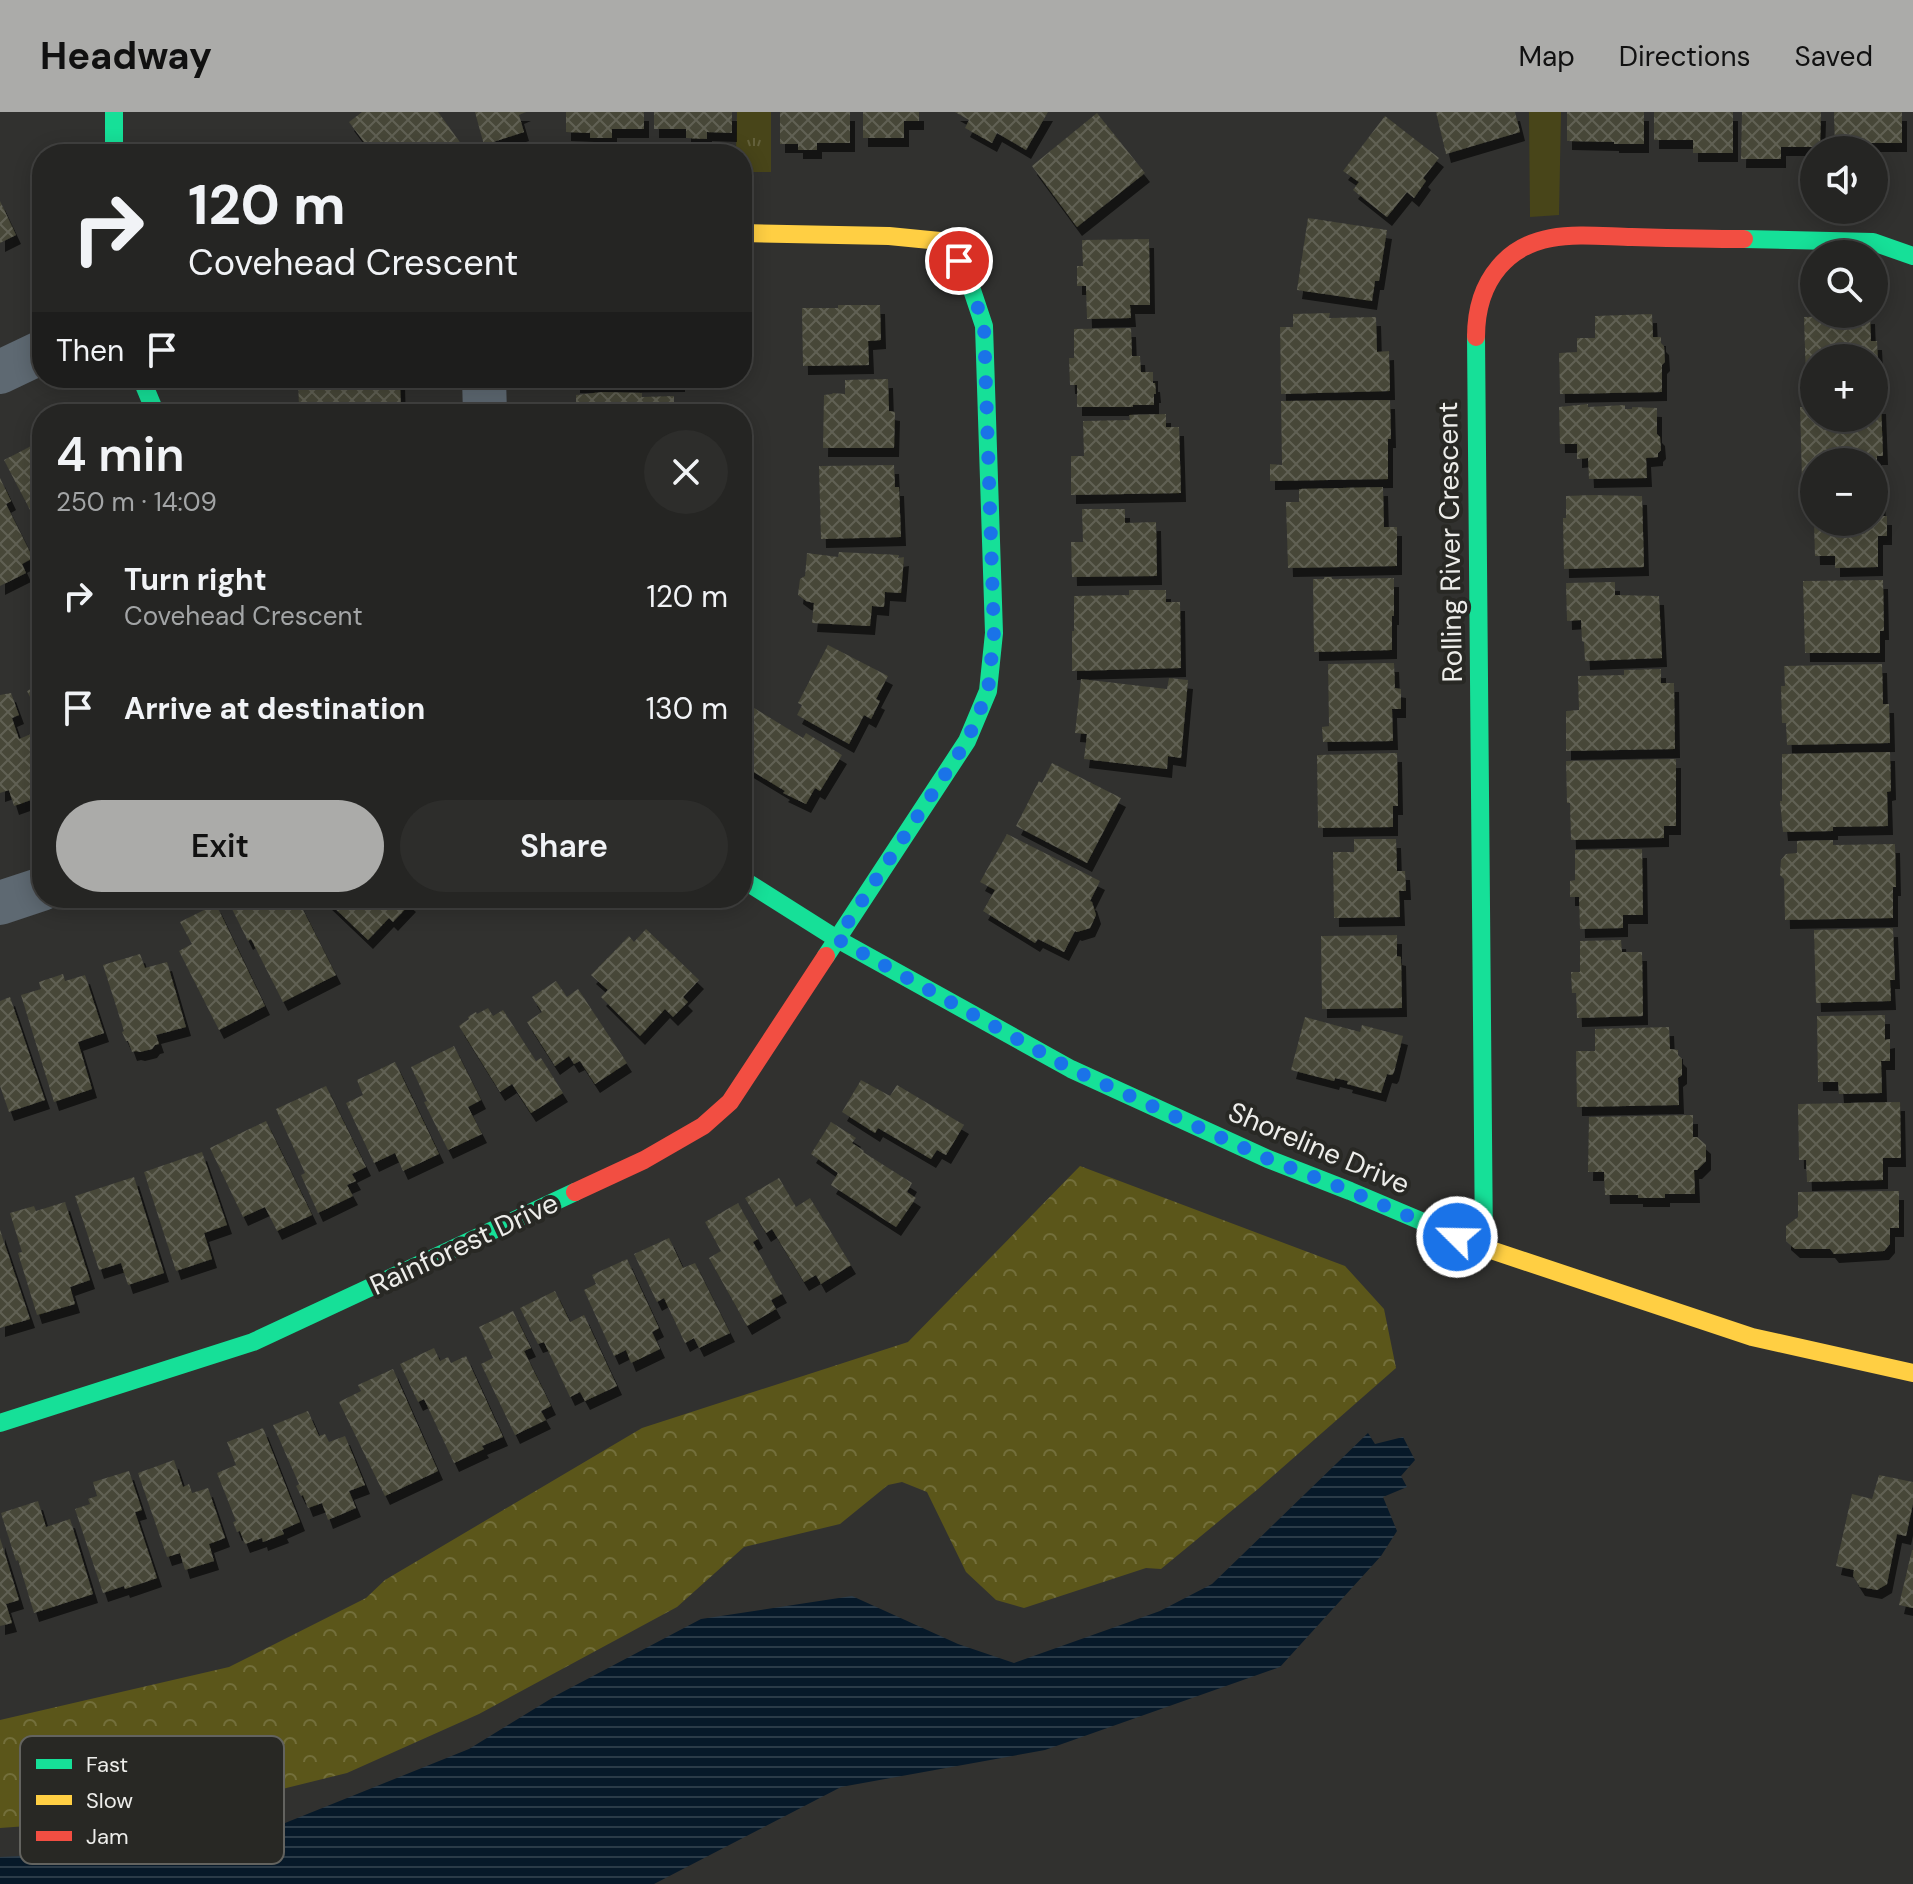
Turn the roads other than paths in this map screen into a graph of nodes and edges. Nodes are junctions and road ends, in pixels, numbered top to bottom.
1 (114, 112) edge
2 (114, 144) edge
3 (752, 233) edge
4 (1913, 256) edge
5 (32, 357) edge
6 (0, 372) edge
7 (752, 885) edge
8 (32, 892) edge
9 (0, 903) edge
10 (837, 939) junction
11 (1484, 1248) junction
12 (1913, 1373) edge
13 (0, 1423) edge

1 - 2 street
3 - 10 street, Rainforest Drive
4 - 11 street, Rolling River Crescent
5 - 6 street
7 - 10 street, Shoreline Drive
8 - 9 street
10 - 11 street, Shoreline Drive
10 - 13 street, Rainforest Drive
11 - 12 street, Shoreline Drive

